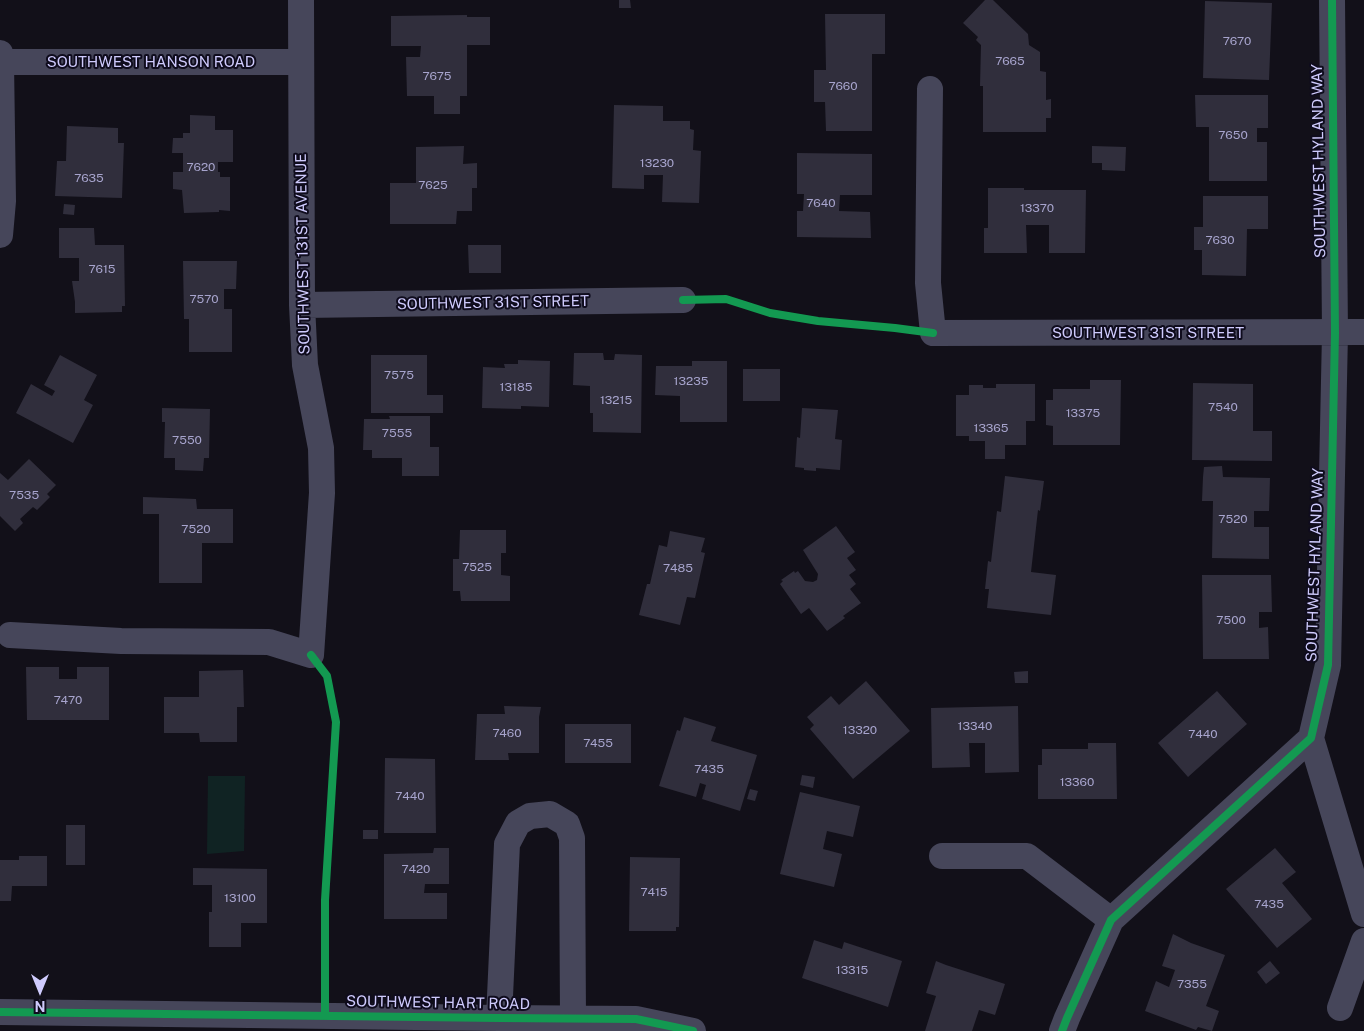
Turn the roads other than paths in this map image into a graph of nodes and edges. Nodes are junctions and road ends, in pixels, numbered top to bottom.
1 (301, 0) edge
2 (1332, 0) edge
3 (0, 59) edge
4 (302, 62) junction
5 (930, 89) dead end
6 (0, 236) edge
7 (683, 300) dead end
8 (302, 305) junction
9 (1364, 332) edge
10 (1335, 333) junction
11 (10, 635) dead end
12 (1311, 738) junction
13 (942, 856) dead end
14 (1364, 914) edge
15 (1112, 920) junction
16 (1364, 942) edge
17 (1340, 1008) dead end
18 (0, 1012) edge
19 (499, 1018) junction
20 (573, 1019) junction
21 (693, 1031) edge
22 (1062, 1031) edge

1 - 4 street, SOUTHWEST 131ST AVENUE
2 - 10 street, SOUTHWEST HYLAND WAY
3 - 4 street, SOUTHWEST HANSON ROAD
3 - 6 street
4 - 8 street, SOUTHWEST 131ST AVENUE
5 - 10 street, SOUTHWEST 31ST STREET
7 - 8 street, SOUTHWEST 31ST STREET
8 - 11 street, SOUTHWEST 131ST AVENUE
9 - 10 street, SOUTHWEST 31ST STREET
10 - 12 street, SOUTHWEST HYLAND WAY
12 - 14 street
12 - 15 street
13 - 15 street
15 - 22 street
16 - 17 street
18 - 19 street, SOUTHWEST HART ROAD
19 - 20 street, SOUTHWEST HART ROAD
19 - 20 street
20 - 21 street, SOUTHWEST HART ROAD

